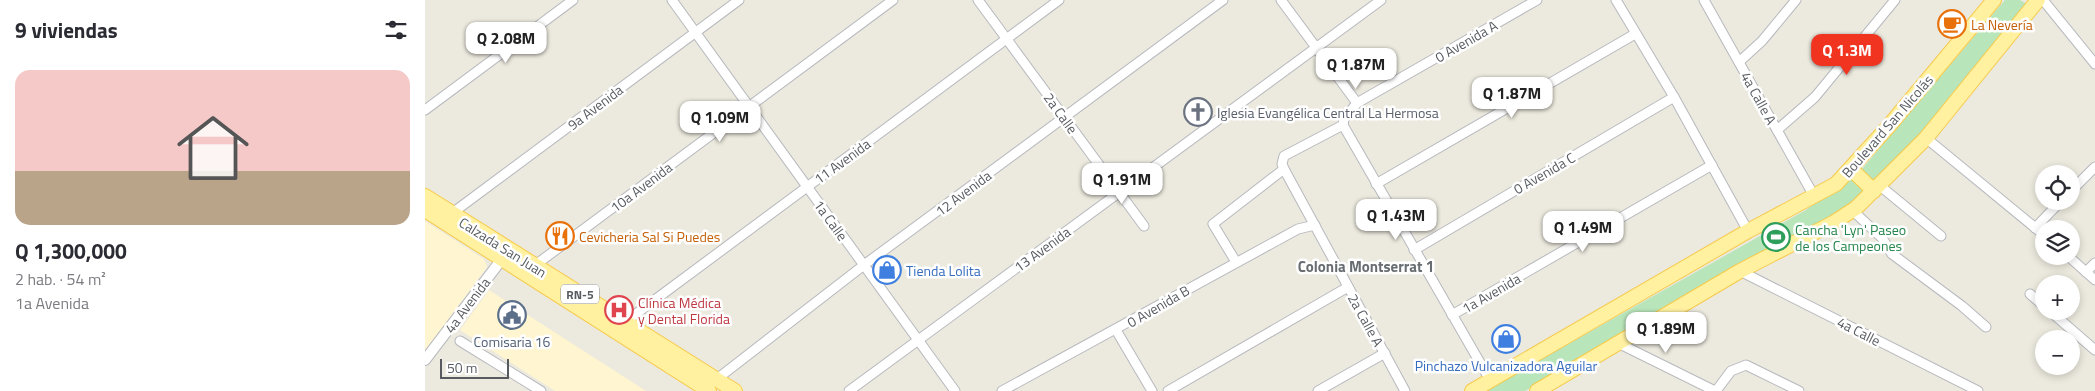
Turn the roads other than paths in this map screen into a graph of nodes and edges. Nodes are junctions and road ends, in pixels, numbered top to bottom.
1 (573, 0) edge
2 (672, 0) edge
3 (739, 0) edge
4 (893, 0) edge
5 (978, 0) edge
6 (1059, 0) edge
7 (1223, 0) edge
8 (1281, 0) edge
9 (1381, 0) edge
10 (1537, 0) edge
11 (1616, 0) edge
12 (1704, 0) edge
13 (1796, 0) edge
14 (1895, 0) edge
15 (1994, 0) edge
16 (2038, 0) edge
17 (2043, 0) edge
18 (695, 32) junction
19 (1635, 34) junction
20 (1007, 39) junction
21 (1316, 48) junction
22 (1739, 62) junction
23 (2095, 64) edge
24 (1674, 97) junction
25 (1357, 103) junction
26 (749, 106) junction
27 (425, 110) edge
28 (1064, 117) junction
29 (1343, 125) junction
30 (1777, 130) junction
31 (1926, 138) junction
32 (1712, 165) junction
33 (2095, 167) edge
34 (1851, 169) junction
35 (1284, 170) junction
36 (2080, 182) edge
37 (1376, 184) junction
38 (807, 186) junction
39 (1876, 188) junction
40 (1119, 192) junction
41 (425, 196) edge
42 (1814, 196) junction
43 (425, 210) edge
44 (1851, 210) junction
45 (2052, 210) edge
46 (451, 214) junction
47 (2043, 220) edge
48 (1315, 225) junction
49 (1145, 226) dead end
50 (2035, 228) edge
51 (1748, 231) junction
52 (1941, 236) dead end
53 (1414, 250) junction
54 (505, 255) junction
55 (1236, 262) junction
56 (2095, 263) edge
57 (2078, 265) edge
58 (864, 266) junction
59 (532, 272) junction
60 (1740, 272) junction
61 (2086, 272) junction
62 (2095, 280) edge
63 (1348, 286) junction
64 (2030, 294) dead end
65 (2035, 298) edge
66 (1452, 315) junction
67 (2060, 320) edge
68 (625, 322) junction
69 (1986, 327) dead end
70 (1116, 330) junction
71 (918, 340) junction
72 (460, 341) dead end
73 (1620, 344) junction
74 (2095, 350) edge
75 (1385, 353) junction
76 (425, 360) edge
77 (715, 378) junction
78 (1481, 387) edge
79 (541, 391) edge
80 (708, 391) edge
81 (735, 391) edge
82 (849, 391) edge
83 (955, 391) edge
84 (1002, 391) edge
85 (1152, 391) edge
86 (1168, 391) edge
87 (1319, 391) edge
88 (1405, 391) edge
89 (1537, 391) edge
90 (1716, 391) edge
91 (1799, 391) edge
92 (1978, 391) edge

1 - 27 street
2 - 18 street, 1a Calle
3 - 18 street, 9a Avenida
4 - 26 street, 10a Avenida
5 - 20 street, 2a Calle
6 - 20 street, 11 Avenida
7 - 28 street, 12 Avenida
8 - 21 street
9 - 21 street, 13 Avenida
10 - 25 street, 0 Avenida A
11 - 19 street
12 - 22 street, 4a Calle A
13 - 22 street
14 - 30 street
15 - 34 main road, Boulevard San Nicolás
16 - 31 main road
17 - 23 street
18 - 26 street, 1a Calle
18 - 46 street, 9a Avenida
19 - 24 street
19 - 37 street
20 - 28 street, 2a Calle
20 - 38 street, 11 Avenida
21 - 25 street
21 - 40 street, 13 Avenida
22 - 30 street, 4a Calle A
24 - 32 street
24 - 53 street, 0 Avenida C
25 - 29 street, 0 Avenida A
26 - 38 street, 1a Calle
26 - 59 street, 10a Avenida
28 - 40 street, 2a Calle
28 - 58 street, 12 Avenida
29 - 35 street
29 - 37 street
30 - 42 street, 4a Calle A
31 - 39 main road
31 - 50 street
32 - 51 street
32 - 66 street, 1a Avenida
33 - 36 street
34 - 39 main road
34 - 42 main road, Boulevard San Nicolás
35 - 48 street, 2a Calle A
35 - 55 street
37 - 53 street
38 - 58 street, 1a Calle
38 - 68 street, 11 Avenida
39 - 44 main road
39 - 52 street
40 - 49 street, 2a Calle
40 - 71 street, 13 Avenida
41 - 46 main road, Calzada San Juan / RN-5
42 - 51 main road, Boulevard San Nicolás
43 - 54 main road, Calzada San Juan / RN-5
44 - 60 main road
44 - 69 street
45 - 47 street
46 - 54 main road, Calzada San Juan / RN-5
48 - 55 street, 0 Avenida B
48 - 63 street, 2a Calle A
51 - 78 main road, Boulevard San Nicolás
53 - 66 street
54 - 59 main road, Calzada San Juan / RN-5
54 - 76 street, 4a Avenida
55 - 70 street, 0 Avenida B
56 - 61 street
57 - 61 street
58 - 71 street, 1a Calle
58 - 77 street, 12 Avenida
59 - 68 main road, Calzada San Juan / RN-5
59 - 80 main road, Calzada San Juan / RN-5
60 - 73 main road
60 - 92 street, 4a Calle
61 - 62 street
63 - 75 street, 2a Calle A
63 - 86 street
64 - 65 street
66 - 78 street
67 - 74 street
68 - 77 main road, Calzada San Juan / RN-5
70 - 84 street, 0 Avenida B
70 - 85 street
71 - 82 street, 13 Avenida
71 - 83 street, 1a Calle
72 - 79 street
73 - 89 main road
73 - 90 street
75 - 87 street
75 - 88 street, 2a Calle A
77 - 80 street, 12 Avenida
77 - 81 main road, Calzada San Juan / RN-5
90 - 91 street

